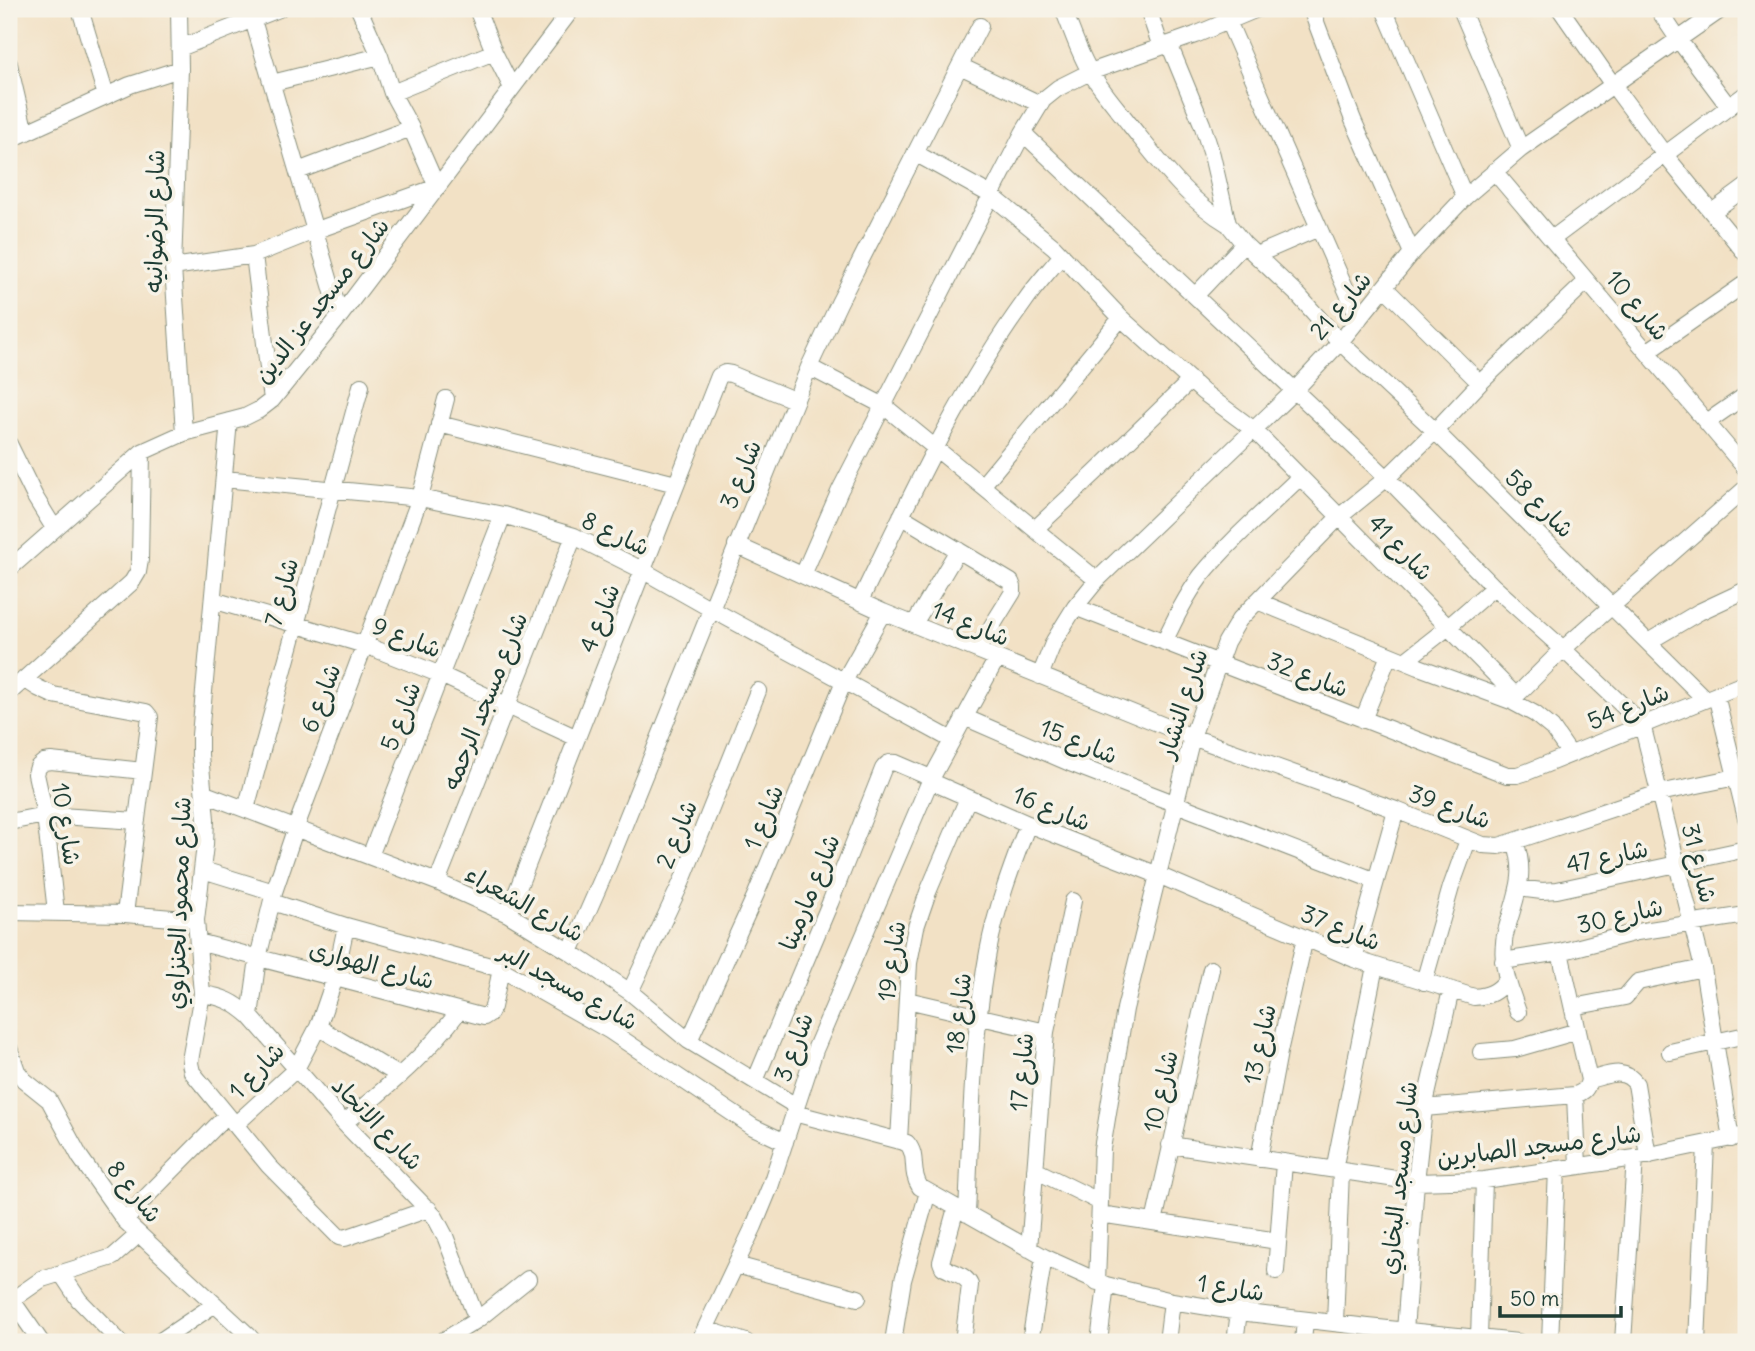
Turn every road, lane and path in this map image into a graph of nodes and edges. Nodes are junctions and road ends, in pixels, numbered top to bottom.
1 (80, 9) edge
2 (179, 9) edge
3 (279, 9) edge
4 (359, 9) edge
5 (477, 9) edge
6 (572, 9) edge
7 (1063, 9) edge
8 (1148, 9) edge
9 (1257, 9) edge
10 (1311, 9) edge
11 (1384, 9) edge
12 (1461, 9) edge
13 (1560, 9) edge
14 (1658, 9) edge
15 (1722, 9) edge
16 (1226, 15) edge
17 (253, 20) junction
18 (980, 26) dead end
19 (1678, 39) junction
20 (1165, 45) junction
21 (180, 48) junction
22 (494, 52) junction
23 (380, 57) junction
24 (9, 64) edge
25 (960, 66) junction
26 (180, 69) junction
27 (1090, 72) junction
28 (272, 83) junction
29 (1613, 85) junction
30 (512, 88) junction
31 (392, 93) junction
32 (1746, 94) edge
33 (106, 96) junction
34 (1040, 104) junction
35 (1729, 107) junction
36 (411, 128) junction
37 (25, 133) junction
38 (1023, 133) junction
39 (9, 141) edge
40 (1521, 149) junction
41 (915, 153) junction
42 (1665, 155) junction
43 (298, 171) junction
44 (1494, 171) junction
45 (437, 187) junction
46 (1746, 187) edge
47 (991, 195) junction
48 (1465, 197) junction
49 (1712, 212) junction
50 (1227, 224) junction
51 (1319, 228) junction
52 (314, 231) junction
53 (1552, 239) junction
54 (1250, 250) junction
55 (1412, 253) junction
56 (1746, 254) edge
57 (254, 255) junction
58 (1062, 255) junction
59 (173, 267) junction
60 (1587, 281) junction
61 (1746, 283) edge
62 (1385, 288) junction
63 (1195, 296) junction
64 (340, 316) junction
65 (1122, 317) junction
66 (1359, 319) junction
67 (1340, 342) junction
68 (1647, 352) junction
69 (809, 367) junction
70 (1191, 380) junction
71 (1480, 383) junction
72 (361, 386) dead end
73 (1295, 390) junction
74 (1746, 396) edge
75 (446, 399) dead end
76 (272, 400) junction
77 (794, 400) junction
78 (884, 406) junction
79 (229, 421) junction
80 (1707, 422) junction
81 (439, 424) junction
82 (1254, 430) junction
83 (1435, 431) junction
84 (184, 433) junction
85 (9, 444) edge
86 (935, 447) junction
87 (142, 452) junction
88 (1746, 469) edge
89 (1300, 477) junction
90 (1387, 478) junction
91 (224, 479) junction
92 (676, 484) junction
93 (982, 486) junction
94 (1746, 488) edge
95 (332, 490) junction
96 (420, 498) junction
97 (503, 515) junction
98 (901, 516) junction
99 (1339, 517) junction
100 (54, 528) junction
101 (1035, 529) junction
102 (574, 536) junction
103 (737, 545) junction
104 (958, 550) junction
105 (9, 569) edge
106 (642, 570) junction
107 (803, 575) junction
108 (1097, 580) junction
109 (1494, 587) junction
110 (1746, 590) edge
111 (213, 600) junction
112 (860, 601) junction
113 (1257, 601) junction
114 (1074, 607) junction
115 (1612, 607) junction
116 (711, 609) junction
117 (883, 611) junction
118 (914, 624) junction
119 (296, 625) junction
120 (1447, 628) junction
121 (1164, 642) junction
122 (1648, 642) junction
123 (365, 645) junction
124 (1563, 649) junction
125 (977, 650) junction
126 (1389, 655) junction
127 (997, 658) junction
128 (1405, 661) junction
129 (1218, 663) junction
130 (441, 675) junction
131 (1040, 676) junction
132 (24, 679) junction
133 (844, 681) junction
134 (1746, 683) edge
135 (758, 691) dead end
136 (9, 693) edge
137 (1710, 697) junction
138 (1513, 698) junction
139 (507, 705) junction
140 (964, 718) junction
141 (1363, 720) junction
142 (1642, 724) junction
143 (577, 737) junction
144 (1192, 737) junction
145 (952, 740) junction
146 (1739, 752) edge
147 (1570, 754) junction
148 (143, 771) junction
149 (1527, 772) joint
150 (1736, 777) junction
151 (930, 780) junction
152 (1659, 793) junction
153 (205, 794) junction
154 (968, 798) junction
155 (1177, 804) junction
156 (246, 809) junction
157 (1396, 810) junction
158 (45, 815) junction
159 (1746, 818) edge
160 (137, 821) junction
161 (9, 822) edge
162 (1028, 824) junction
163 (296, 827) junction
164 (1468, 840) junction
165 (1515, 841) junction
166 (1746, 849) edge
167 (370, 856) junction
168 (1677, 864) junction
169 (203, 870) junction
170 (1158, 875) junction
171 (1376, 881) junction
172 (437, 882) junction
173 (1518, 888) junction
174 (273, 897) junction
175 (1073, 901) dead end
176 (9, 912) edge
177 (56, 912) junction
178 (125, 914) junction
179 (508, 914) junction
180 (1746, 915) edge
181 (196, 920) junction
182 (1692, 923) junction
183 (346, 926) junction
184 (1305, 938) junction
185 (198, 942) junction
186 (570, 952) junction
187 (1560, 952) junction
188 (258, 958) junction
189 (1353, 959) junction
190 (1503, 961) junction
191 (1375, 966) junction
192 (1703, 968) junction
193 (501, 969) junction
194 (1211, 969) dead end
195 (335, 978) junction
196 (1507, 980) junction
197 (1424, 982) junction
198 (1451, 990) junction
199 (630, 992) junction
200 (202, 994) junction
201 (907, 1000) junction
202 (1573, 1007) junction
203 (459, 1011) junction
204 (1518, 1012) dead end
205 (250, 1016) junction
206 (979, 1016) junction
207 (318, 1027) junction
208 (1046, 1031) junction
209 (1578, 1031) junction
210 (1746, 1035) edge
211 (689, 1041) junction
212 (1715, 1041) junction
213 (1481, 1052) dead end
214 (1670, 1052) dead end
215 (10, 1057) edge
216 (296, 1069) junction
217 (400, 1076) junction
218 (1589, 1080) junction
219 (755, 1081) junction
220 (1574, 1095) junction
221 (1424, 1108) junction
222 (795, 1110) junction
223 (231, 1120) junction
224 (344, 1123) junction
225 (1738, 1137) edge
226 (899, 1140) junction
227 (785, 1142) junction
228 (1706, 1144) junction
229 (1170, 1145) junction
230 (1642, 1157) junction
231 (1259, 1159) junction
232 (1284, 1163) junction
233 (1578, 1166) junction
234 (1557, 1169) junction
235 (1035, 1170) junction
236 (1338, 1170) junction
237 (1484, 1180) junction
238 (1416, 1182) junction
239 (928, 1192) junction
240 (1100, 1208) junction
241 (429, 1209) junction
242 (961, 1211) junction
243 (125, 1221) junction
244 (1154, 1222) junction
245 (139, 1234) junction
246 (1278, 1241) junction
247 (1029, 1249) junction
248 (1044, 1257) junction
249 (736, 1265) junction
250 (1276, 1271) dead end
251 (61, 1273) junction
252 (528, 1279) dead end
253 (1102, 1283) junction
254 (10, 1298) edge
255 (858, 1298) dead end
256 (1172, 1301) junction
257 (215, 1304) junction
258 (1239, 1312) junction
259 (477, 1320) junction
260 (1305, 1320) junction
261 (1335, 1323) junction
262 (1405, 1331) junction
263 (1367, 1335) edge
264 (702, 1336) edge
265 (1428, 1338) edge
266 (1479, 1338) junction
267 (1498, 1341) edge
268 (41, 1342) edge
269 (120, 1342) edge
270 (159, 1342) edge
271 (254, 1342) edge
272 (441, 1342) edge
273 (746, 1342) edge
274 (893, 1342) edge
275 (963, 1342) edge
276 (1030, 1342) edge
277 (1099, 1342) edge
278 (1167, 1342) edge
279 (1235, 1342) edge
280 (1303, 1342) edge
281 (1518, 1342) edge
282 (1550, 1342) edge
283 (1623, 1342) edge
284 (1697, 1342) edge

1 - 33 street
2 - 21 street, شارع الرضوانيه
3 - 17 street
4 - 23 street
5 - 22 street
6 - 30 street, شارع مسجد عز الدين
7 - 27 street
8 - 20 street
9 - 16 street
10 - 55 street
11 - 48 street
12 - 40 street
13 - 29 street
14 - 19 street
15 - 19 street, شارع 21
16 - 20 street
16 - 51 street
17 - 21 street
17 - 28 street
18 - 25 street, شارع 3
19 - 29 street, شارع 21
19 - 35 street
20 - 27 street
20 - 50 street
21 - 26 street, شارع الرضوانيه
22 - 30 street
22 - 31 street
23 - 28 street
23 - 31 street
24 - 37 street
25 - 34 street
25 - 41 street, شارع 3
26 - 33 street
26 - 59 street, شارع الرضوانيه
27 - 34 street
27 - 50 street
28 - 43 street
29 - 40 street, شارع 21
29 - 42 street
30 - 45 street, شارع مسجد عز الدين
31 - 36 street
32 - 35 street
33 - 37 street
34 - 38 street
35 - 42 street
36 - 43 street
36 - 45 street
37 - 39 street
38 - 47 street
38 - 63 street
40 - 44 street, شارع 21
41 - 47 street, شارع 41
41 - 69 street, شارع 3
42 - 49 street
42 - 53 street
43 - 52 street
44 - 48 street, شارع 21
44 - 53 street, شارع 10
45 - 52 street
45 - 64 street, شارع مسجد عز الدين
46 - 49 street
47 - 58 street, شارع 41
47 - 78 street
48 - 55 street, شارع 21
49 - 56 street
50 - 54 street, شارع 58
51 - 54 street
51 - 66 street
52 - 57 street
52 - 64 street
53 - 60 street, شارع 10
54 - 63 street
54 - 67 street, شارع 58
55 - 62 street, شارع 21
57 - 59 street
57 - 76 street
58 - 65 street, شارع 41
58 - 86 street
59 - 84 street, شارع الرضوانيه
60 - 68 street, شارع 10
60 - 71 street, شارع النشار
61 - 68 street
62 - 66 street, شارع 21
62 - 71 street
63 - 73 street
64 - 76 street, شارع مسجد عز الدين
65 - 70 street, شارع 41
65 - 93 street
66 - 67 street, شارع 21
67 - 73 street, شارع 21
67 - 83 street, شارع 58
68 - 80 street, شارع 10
69 - 77 street, شارع 3
69 - 78 street
70 - 82 street, شارع 41
70 - 101 street
71 - 83 street, شارع النشار
72 - 95 street, شارع 7
73 - 82 street, شارع 21
73 - 90 street
74 - 80 street
75 - 81 street, شارع 6
76 - 79 street, شارع مسجد عز الدين
77 - 92 street, شارع 4
77 - 103 street, شارع 3
78 - 86 street
78 - 107 street
79 - 84 street, شارع مسجد عز الدين
79 - 91 street, شارع محمود الجنزاوي
80 - 88 street, شارع 10
81 - 92 street
81 - 96 street, شارع 6
82 - 89 street, شارع 41
82 - 108 street, شارع 21
83 - 90 street, شارع النشار
83 - 115 street, شارع 58
84 - 87 street, شارع مسجد عز الدين
85 - 100 street
86 - 93 street
86 - 98 street
87 - 100 street, شارع مسجد عز الدين
87 - 132 street
89 - 99 street, شارع 41
89 - 121 street
90 - 99 street, شارع النشار
90 - 109 street
91 - 95 street, شارع 8
91 - 111 street, شارع محمود الجنزاوي
92 - 106 street, شارع 4
93 - 101 street
94 - 115 street
95 - 96 street, شارع 8
95 - 119 street, شارع 7
96 - 97 street, شارع 8
96 - 123 street, شارع 6
97 - 102 street, شارع 8
97 - 130 street, شارع 5
98 - 104 street
98 - 112 street
99 - 113 street, شارع النشار
99 - 120 street, شارع 41
100 - 105 street, شارع مسجد عز الدين
101 - 108 street
102 - 106 street, شارع 8
102 - 139 street, شارع مسجد الرحمه
103 - 107 street, شارع 14
103 - 116 street, شارع 3
104 - 118 street
104 - 125 street
106 - 116 street, شارع 8
106 - 143 street, شارع 4
107 - 112 street, شارع 14
108 - 114 street, شارع 21
109 - 120 street
109 - 124 street
110 - 122 street
111 - 119 street, شارع 9
111 - 153 street, شارع محمود الجنزاوي
112 - 117 street, شارع 14
113 - 126 street
113 - 129 street, شارع النشار
114 - 121 street, شارع 32
114 - 131 street, شارع 21
115 - 122 street, شارع 58
115 - 124 street
116 - 133 street, شارع 8
116 - 186 street, شارع 3
117 - 118 street, شارع 14
117 - 133 street, شارع 1
118 - 125 street, شارع 14
119 - 123 street, شارع 9
119 - 156 street, شارع 7
120 - 128 street
120 - 138 street, شارع 41
121 - 129 street, شارع 32
122 - 137 street, شارع 58
123 - 130 street, شارع 9
123 - 163 street, شارع 6
124 - 138 street
124 - 142 street
125 - 127 street, شارع 14
126 - 128 street
126 - 141 street
127 - 131 street, شارع 14
127 - 140 street, شارع 3
128 - 138 street
129 - 141 street, شارع 32
129 - 144 street, شارع النشار
130 - 139 street, شارع 9
130 - 167 street, شارع 5
131 - 144 street, شارع 14
132 - 136 street
132 - 148 street
133 - 145 street, شارع 8
133 - 211 street, شارع 1
134 - 137 street, شارع 54
135 - 199 street, شارع 2
137 - 142 street, شارع 54
137 - 146 street
138 - 147 street
139 - 143 street, شارع 9
139 - 172 street, شارع مسجد الرحمه
140 - 145 street, شارع 3
140 - 155 street, شارع 15
141 - 149 street, شارع 32
142 - 147 street, شارع 54
142 - 152 street, شارع 31
143 - 179 street, شارع 4
144 - 155 street, شارع النشار
144 - 157 street, شارع 39
145 - 151 street, شارع 3
146 - 150 street
147 - 149 street, شارع 54
148 - 158 street, شارع 10
148 - 160 street
150 - 152 street, شارع 39
150 - 159 street
151 - 154 street, شارع 16
151 - 219 street, شارع مارمينا
151 - 222 street, شارع 3
152 - 165 street, شارع 39
152 - 168 street, شارع 31
153 - 156 street, شارع الشعراء
153 - 169 street, شارع محمود الجنزاوي
154 - 162 street, شارع 16
154 - 201 street, شارع 19
155 - 170 street, شارع النشار
155 - 171 street, شارع 15
156 - 163 street, شارع الشعراء
157 - 164 street, شارع 39
157 - 171 street
158 - 160 street
158 - 161 street
158 - 177 street, شارع 10
160 - 178 street
162 - 170 street, شارع 16
162 - 206 street, شارع 18
163 - 167 street, شارع الشعراء
163 - 174 street, شارع 6
164 - 165 street, شارع 39
164 - 197 street
165 - 173 street
166 - 168 street, شارع 47
167 - 172 street, شارع الشعراء
168 - 173 street, شارع 47
168 - 182 street, شارع 31
169 - 174 street, شارع مسجد البر
169 - 181 street, شارع محمود الجنزاوي
170 - 184 street, شارع 37
170 - 240 street, شارع النشار
171 - 189 street
172 - 179 street, شارع الشعراء
173 - 190 street
174 - 183 street, شارع مسجد البر
174 - 188 street, شارع 6
175 - 208 street, شارع 17
176 - 177 street
177 - 178 street
178 - 181 street
179 - 186 street, شارع الشعراء
180 - 182 street, شارع 30
181 - 185 street, شارع محمود الجنزاوي
182 - 187 street, شارع 30
182 - 192 street, شارع 31
183 - 193 street, شارع مسجد البر
183 - 195 street, شارع 1
184 - 189 street, شارع 37
184 - 231 street, شارع 13
185 - 188 street, شارع الهوارى
185 - 200 street, شارع محمود الجنزاوي
186 - 199 street, شارع الشعراء
187 - 190 street, شارع 30
187 - 202 street
188 - 195 street, شارع الهوارى
188 - 205 street, شارع 6
189 - 191 street, شارع 37
190 - 196 street
191 - 197 street, شارع 37
191 - 236 street
192 - 202 street
192 - 212 street, شارع 31
193 - 203 street, شارع الهوارى
193 - 227 street, شارع مسجد البر
194 - 229 street, شارع 10
195 - 203 street, شارع الهوارى
195 - 207 street, شارع 1
196 - 198 street, شارع 37
196 - 204 street
197 - 198 street, شارع 37
198 - 221 street, شارع مسجد البخاري
199 - 211 street, شارع الشعراء
200 - 205 street, شارع الاتحاد
200 - 223 street, شارع محمود الجنزاوي
201 - 206 street
201 - 226 street, شارع 19
202 - 209 street
203 - 217 street
205 - 216 street, شارع الاتحاد
206 - 208 street
206 - 242 street, شارع 18
207 - 216 street, شارع 1
207 - 217 street
208 - 235 street, شارع 17
209 - 213 street
209 - 218 street
210 - 212 street
211 - 219 street, شارع الشعراء
212 - 214 street
212 - 225 street, شارع 31
215 - 243 street, شارع 8
216 - 223 street, شارع 1
216 - 224 street, شارع الاتحاد
217 - 224 street
218 - 220 street
218 - 230 street
219 - 222 street, شارع الشعراء
220 - 221 street
220 - 233 street
221 - 238 street, شارع مسجد البخاري
222 - 226 street
222 - 227 street, شارع 3
223 - 241 street, شارع محمود الجنزاوي
223 - 243 street, شارع 1
224 - 241 street, شارع الاتحاد
225 - 228 street, شارع مسجد الصابرين
226 - 239 street
227 - 249 street, شارع 3
228 - 230 street, شارع مسجد الصابرين
228 - 284 street
229 - 231 street, شارع مسجد الصابرين
229 - 244 street, شارع 10
230 - 233 street, شارع مسجد الصابرين
230 - 283 street
231 - 232 street, شارع مسجد الصابرين
232 - 236 street, شارع مسجد الصابرين
232 - 246 street
233 - 234 street, شارع مسجد الصابرين
234 - 237 street, شارع مسجد الصابرين
234 - 282 street
235 - 240 street
235 - 247 street, شارع 17
236 - 238 street, شارع مسجد الصابرين
236 - 261 street
237 - 238 street, شارع مسجد الصابرين
237 - 266 street
238 - 262 street, شارع مسجد البخاري
239 - 242 street, شارع 1
239 - 274 street
240 - 244 street
240 - 253 street, شارع النشار
241 - 259 street, شارع الاتحاد
242 - 247 street, شارع 1
242 - 275 street
243 - 245 street, شارع 8
244 - 246 street
245 - 251 street
245 - 257 street, شارع 8
246 - 250 street
247 - 248 street, شارع 1
248 - 253 street, شارع 1
248 - 276 street
249 - 255 street
249 - 264 street, شارع 3
251 - 254 street
251 - 269 street
252 - 259 street
253 - 256 street, شارع 1
253 - 277 street, شارع النشار
254 - 268 street
256 - 258 street, شارع 1
256 - 278 street
257 - 270 street
257 - 271 street, شارع 8
258 - 260 street, شارع 1
258 - 279 street
259 - 272 street
260 - 261 street, شارع 1
260 - 280 street
261 - 263 street, شارع 1
262 - 263 street, شارع 1
262 - 265 street, شارع 1
264 - 273 street
265 - 266 street, شارع 1
266 - 267 street, شارع 1
267 - 281 street, شارع 1

